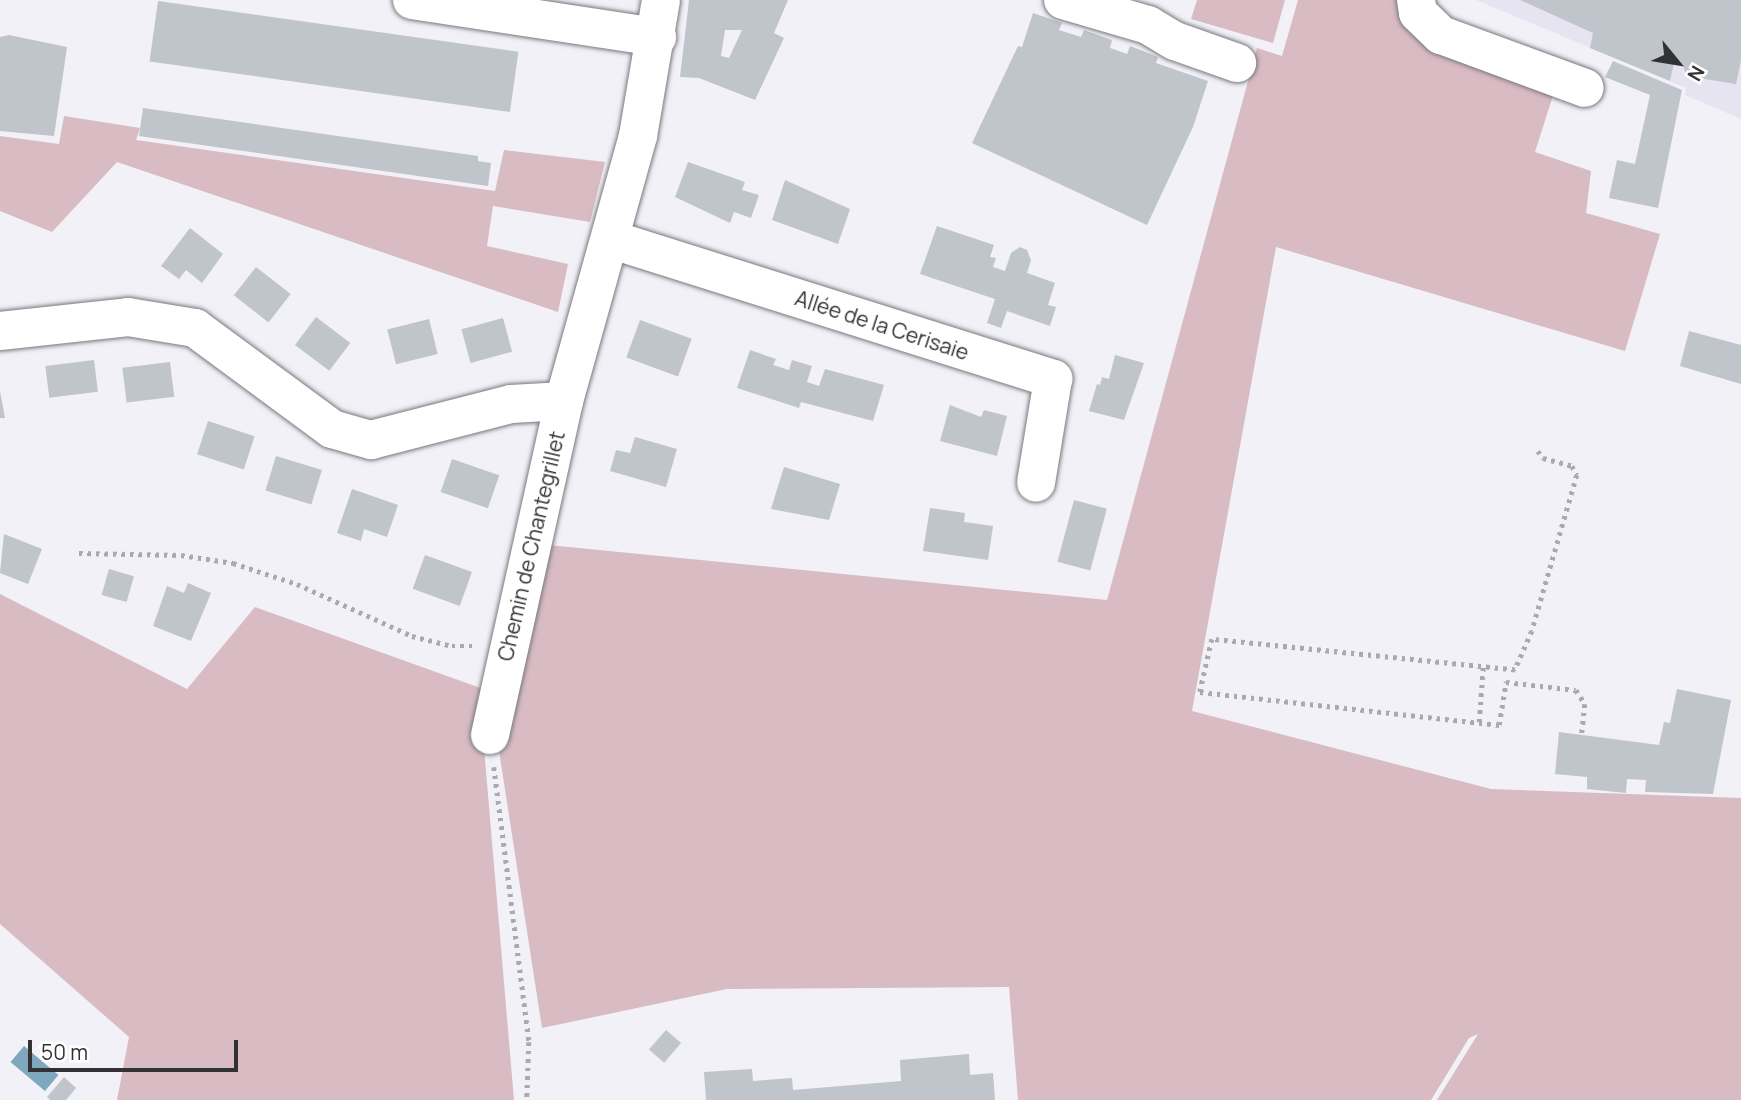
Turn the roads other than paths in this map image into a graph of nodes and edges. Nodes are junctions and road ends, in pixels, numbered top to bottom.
1 (412, 0) edge
2 (1063, 0) edge
3 (1416, 0) edge
4 (1153, 12) edge
5 (659, 18) edge
6 (1237, 63) dead end
7 (1584, 88) dead end
8 (610, 239) junction
9 (0, 331) edge
10 (564, 401) junction
11 (1036, 483) dead end
12 (490, 735) road end

1 - 5 street
2 - 4 street
3 - 7 street
4 - 6 street
5 - 8 street, Chemin de Chantegrillet
8 - 10 street, Chemin de Chantegrillet
8 - 11 street, Allée de la Cerisaie
9 - 10 street
10 - 12 street, Chemin de Chantegrillet

